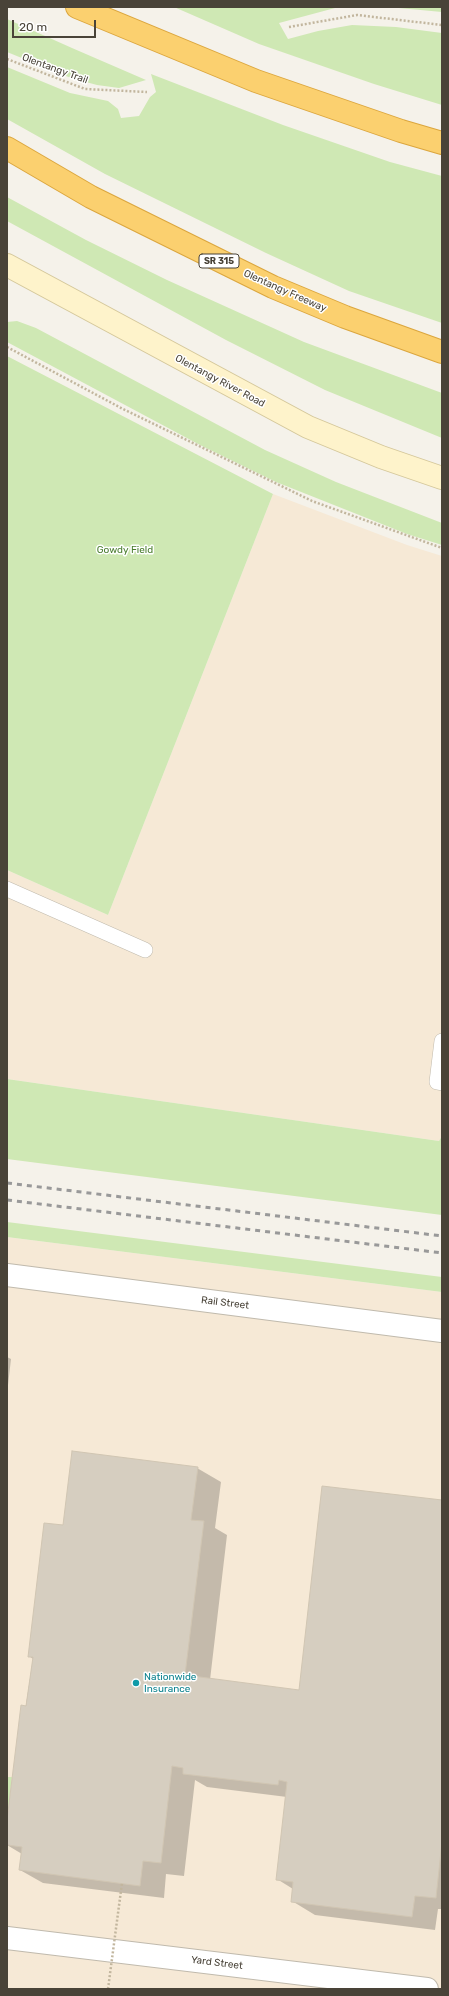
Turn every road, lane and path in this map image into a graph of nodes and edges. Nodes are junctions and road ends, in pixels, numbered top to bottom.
1 (77, 7) edge
2 (442, 25) edge
3 (288, 27) dead end
4 (7, 59) edge
5 (147, 92) dead end
6 (442, 143) edge
7 (7, 148) edge
8 (7, 265) edge
9 (7, 347) edge
10 (442, 352) edge
11 (442, 478) edge
12 (442, 548) edge
13 (7, 888) edge
14 (145, 950) dead end
15 (442, 1041) edge
16 (442, 1083) edge
17 (7, 1275) edge
18 (442, 1331) edge
19 (122, 1883) dead end
20 (7, 1938) edge
21 (108, 1989) edge
22 (427, 1989) edge

1 - 6 highway
2 - 3 path
4 - 5 path, Olentangy Trail
7 - 10 highway, Olentangy Freeway / SR 315
8 - 11 main road, Olentangy River Road
9 - 12 path
13 - 14 lane
15 - 16 lane
17 - 18 street, Rail Street
19 - 21 path, bridge
20 - 22 street, Yard Street

